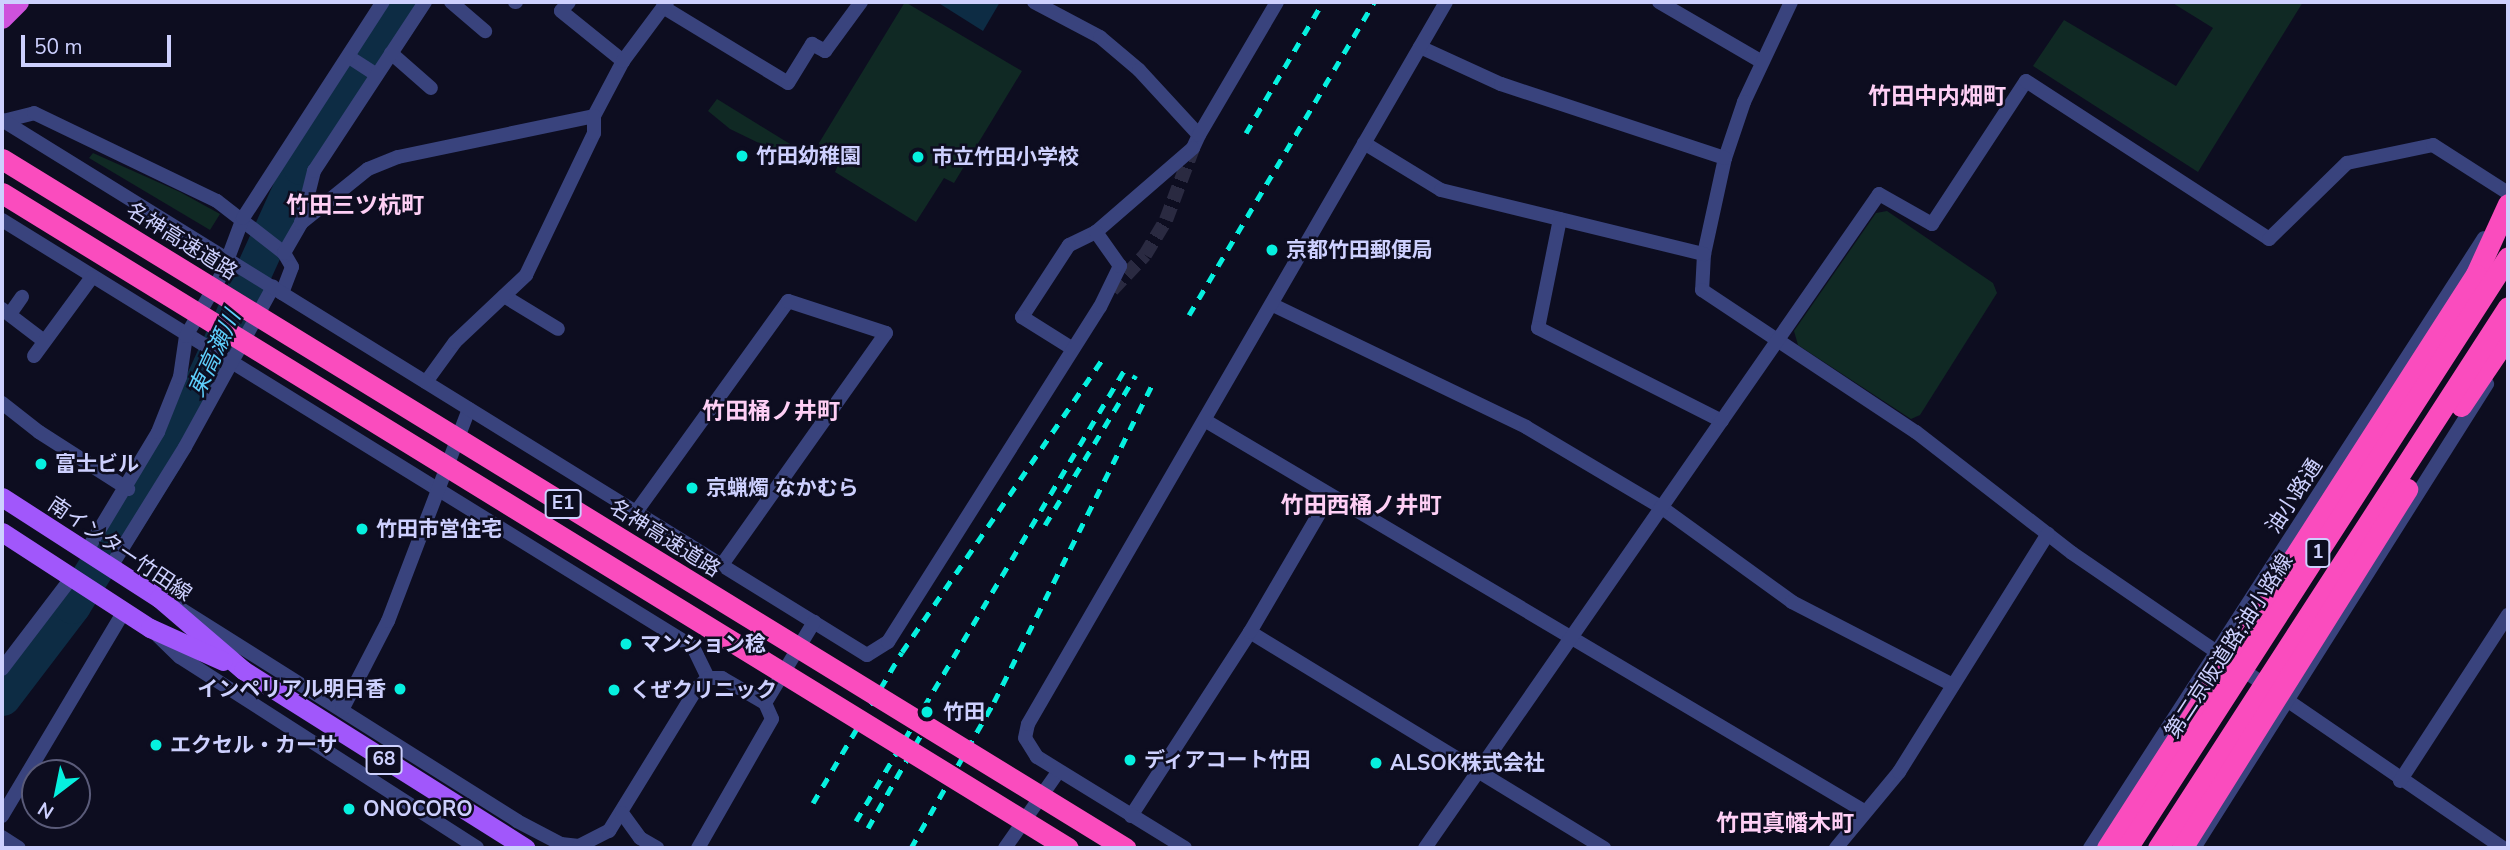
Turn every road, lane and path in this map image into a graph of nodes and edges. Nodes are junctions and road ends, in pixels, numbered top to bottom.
1 (19, 2) edge
2 (383, 2) edge
3 (425, 2) edge
4 (451, 2) edge
5 (569, 2) edge
6 (861, 2) edge
7 (1034, 2) edge
8 (1277, 2) edge
9 (1446, 2) edge
10 (1659, 2) edge
11 (1791, 2) edge
12 (665, 4) edge
13 (2, 19) edge
14 (485, 31) dead end
15 (1420, 47) junction
16 (391, 53) junction
17 (349, 57) junction
18 (623, 61) junction
19 (1762, 61) junction
20 (377, 75) junction
21 (431, 88) dead end
22 (594, 116) junction
23 (2, 120) edge
24 (1196, 141) junction
25 (1364, 143) junction
26 (1725, 158) junction
27 (2, 159) edge
28 (2, 193) edge
29 (2508, 193) edge
30 (2508, 202) edge
31 (243, 218) junction
32 (1560, 219) junction
33 (2, 220) edge
34 (301, 223) junction
35 (1096, 232) junction
36 (281, 252) junction
37 (1704, 254) junction
38 (2508, 257) edge
39 (228, 260) junction
40 (92, 277) junction
41 (277, 290) junction
42 (504, 296) junction
43 (22, 297) dead end
44 (1273, 305) junction
45 (2508, 307) edge
46 (6, 311) edge
47 (558, 330) dead end
48 (186, 336) junction
49 (2508, 336) edge
50 (1779, 340) junction
51 (44, 341) junction
52 (1073, 349) junction
53 (2508, 350) edge
54 (34, 356) dead end
55 (228, 362) junction
56 (426, 382) junction
57 (2, 403) edge
58 (469, 409) junction
59 (1206, 421) junction
60 (1722, 421) junction
61 (128, 489) junction
62 (438, 490) junction
63 (2, 497) edge
64 (1329, 497) junction
65 (1661, 507) junction
66 (636, 512) junction
67 (2, 532) edge
68 (2048, 534) junction
69 (99, 561) junction
70 (722, 565) junction
71 (74, 578) junction
72 (159, 598) junction
73 (124, 611) junction
74 (2508, 615) edge
75 (814, 622) junction
76 (150, 628) junction
77 (1250, 632) junction
78 (1571, 637) junction
79 (2219, 652) junction
80 (2, 669) edge
81 (243, 670) junction
82 (708, 678) junction
83 (1953, 685) junction
84 (2289, 702) junction
85 (765, 703) junction
86 (342, 710) junction
87 (1478, 771) junction
88 (1058, 772) junction
89 (2400, 781) junction
90 (1864, 811) junction
91 (622, 813) junction
92 (2, 816) edge
93 (1131, 816) junction
94 (2, 837) edge
95 (2498, 847) edge
96 (19, 848) edge
97 (477, 848) edge
98 (526, 848) edge
99 (657, 848) edge
100 (698, 848) edge
101 (1005, 848) edge
102 (1068, 848) edge
103 (1125, 848) edge
104 (1185, 848) edge
105 (1425, 848) edge
106 (1604, 848) edge
107 (1836, 848) edge
108 (2091, 848) edge
109 (2107, 848) edge
110 (2127, 848) edge
111 (2158, 848) edge
112 (2182, 848) edge
113 (2194, 848) edge

1 - 13 highway
2 - 17 street
3 - 16 street
4 - 14 street
5 - 18 street
6 - 12 street
7 - 24 street
8 - 24 street
9 - 15 street
10 - 19 street
11 - 19 street
12 - 18 street
15 - 25 street
15 - 26 street
16 - 20 street
16 - 21 street
17 - 20 street
17 - 31 street
18 - 22 street
19 - 26 street
20 - 34 street
22 - 34 street
22 - 42 street
23 - 31 street
23 - 39 street
24 - 35 street
25 - 32 street
25 - 44 street
26 - 37 street
27 - 103 highway, 名神高速道路 / E1, bridge
28 - 102 highway, E1, bridge
29 - 50 street
30 - 79 street, 油小路通
30 - 109 highway, bridge
31 - 36 street
31 - 39 street
32 - 37 street
32 - 60 street
33 - 40 street
34 - 36 street
35 - 52 street
35 - 52 street
36 - 41 street
37 - 50 street
38 - 110 highway, 第二京阪道路;油小路線 / 1, bridge
39 - 41 street
39 - 48 street
40 - 48 street
40 - 51 street
41 - 55 street
41 - 56 street
42 - 47 street
42 - 56 street
43 - 46 street
44 - 59 street
44 - 65 street
45 - 111 highway, 1, bridge
46 - 51 street
48 - 55 street
48 - 61 street
49 - 112 highway, bridge
50 - 60 street
50 - 68 street
51 - 54 street
52 - 75 street
53 - 84 street
55 - 62 street
55 - 69 street
56 - 58 street
57 - 61 street
58 - 62 street
58 - 66 street
59 - 64 street
59 - 88 street
60 - 65 street
61 - 69 street
62 - 82 street
62 - 86 street
63 - 69 main road, 南インター竹田線 / 68
64 - 77 street
64 - 78 street
65 - 78 street
65 - 83 street
66 - 70 street
66 - 70 street
67 - 71 main road, 南インター竹田線 / 68
68 - 79 street
68 - 83 street
69 - 72 main road, 南インター竹田線 / 68
70 - 75 street
71 - 73 main road, 南インター竹田線 / 68
71 - 80 street
72 - 81 main road, 南インター竹田線 / 68
72 - 86 street
73 - 76 main road, 南インター竹田線 / 68
73 - 92 street
74 - 89 street
75 - 85 street
76 - 81 main road, 南インター竹田線 / 68
76 - 97 street
77 - 87 street
77 - 93 street
78 - 87 street
78 - 90 street
79 - 84 street
79 - 108 street, 油小路通
81 - 98 main road, 南インター竹田線 / 68
82 - 85 street
82 - 91 street
83 - 90 street
84 - 89 street
84 - 113 street
85 - 100 street
86 - 91 street
87 - 105 street
87 - 106 street
88 - 93 street
88 - 101 street
89 - 95 street
90 - 107 street
91 - 99 street
93 - 104 street
94 - 96 street

